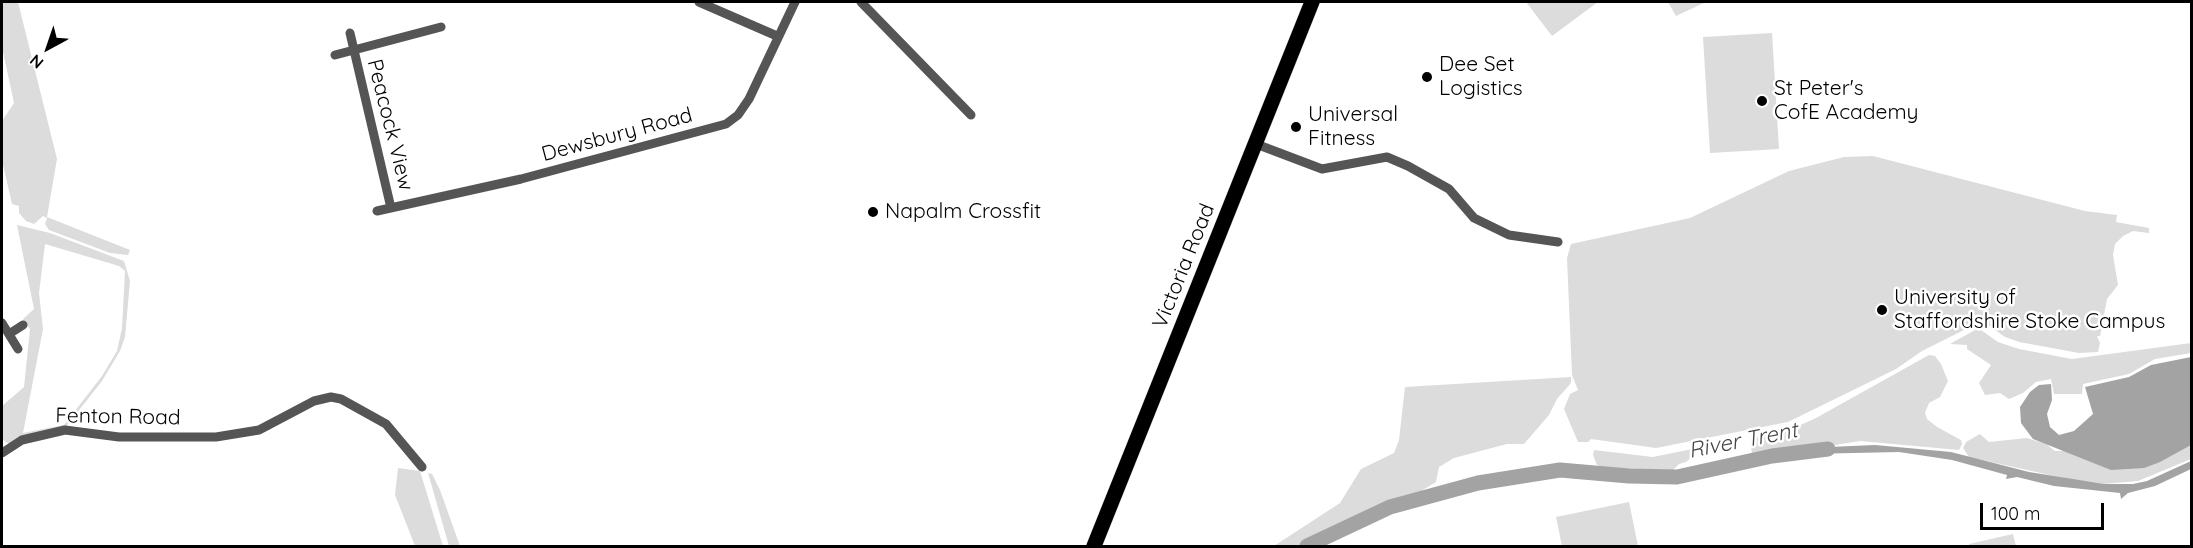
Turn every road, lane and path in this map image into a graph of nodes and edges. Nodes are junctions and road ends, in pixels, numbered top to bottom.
1 (699, 2) edge
2 (795, 2) edge
3 (861, 2) edge
4 (1312, 2) edge
5 (441, 27) dead end
6 (350, 33) dead end
7 (777, 36) junction
8 (353, 50) junction
9 (335, 55) dead end
10 (971, 115) dead end
11 (1256, 144) junction
12 (391, 208) junction
13 (377, 211) dead end
14 (1558, 242) dead end
15 (2, 323) edge
16 (23, 325) dead end
17 (9, 334) junction
18 (18, 349) dead end
19 (2, 453) edge
20 (422, 467) dead end
21 (1094, 546) edge

1 - 7 street
2 - 7 street, Dewsbury Road
3 - 10 street
4 - 11 main road, Victoria Road
5 - 8 street, Peacock View
6 - 8 street, Peacock View
7 - 12 street, Dewsbury Road
8 - 9 street, Peacock View
8 - 12 street, Peacock View
11 - 14 street
11 - 21 main road, Victoria Road
12 - 13 street, Dewsbury Road
15 - 17 street
16 - 17 street
17 - 18 street
19 - 20 street, Fenton Road

